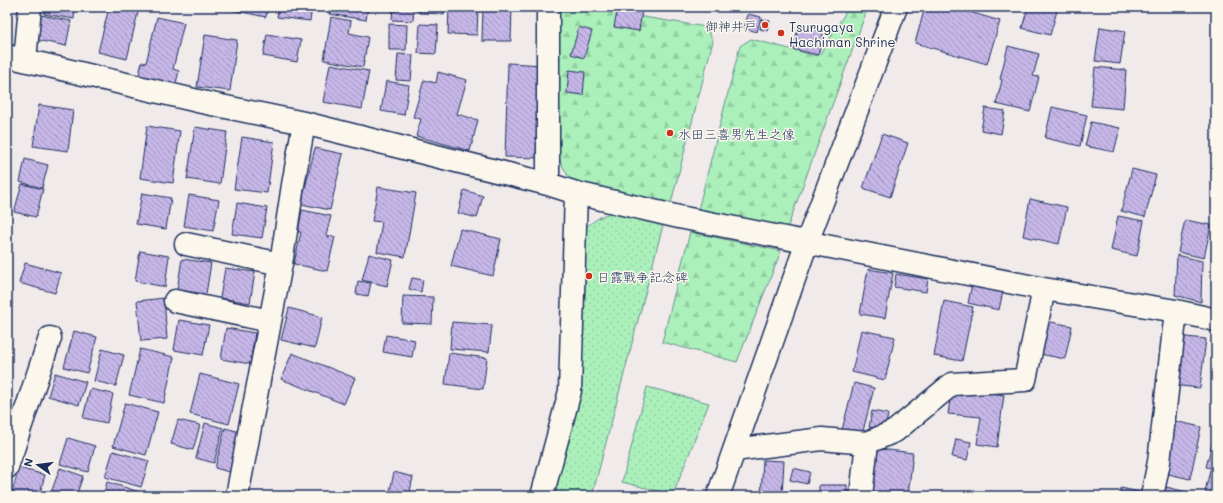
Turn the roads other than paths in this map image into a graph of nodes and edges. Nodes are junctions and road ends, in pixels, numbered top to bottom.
1 (30, 7) edge
2 (548, 7) edge
3 (896, 7) edge
4 (16, 58) edge
5 (304, 123) junction
6 (548, 184) junction
7 (576, 193) junction
8 (807, 242) junction
9 (186, 244) dead end
10 (281, 264) junction
11 (1044, 289) junction
12 (176, 301) dead end
13 (1176, 311) junction
14 (1216, 320) edge
15 (270, 321) junction
16 (50, 338) dead end
17 (867, 443) junction
18 (734, 450) junction
19 (7, 467) edge
20 (237, 496) edge
21 (542, 496) edge
22 (718, 496) edge
23 (861, 496) edge
24 (1152, 496) edge

1 - 4 street
2 - 6 street
3 - 8 street
4 - 5 street
5 - 6 street
5 - 10 street
6 - 7 street
7 - 8 street
7 - 21 street
8 - 11 street
8 - 18 street
9 - 10 street
10 - 15 street
11 - 13 street
11 - 17 street
12 - 15 street
13 - 14 street
13 - 24 street
15 - 20 street
16 - 19 street
17 - 18 street
17 - 23 street
18 - 22 street

